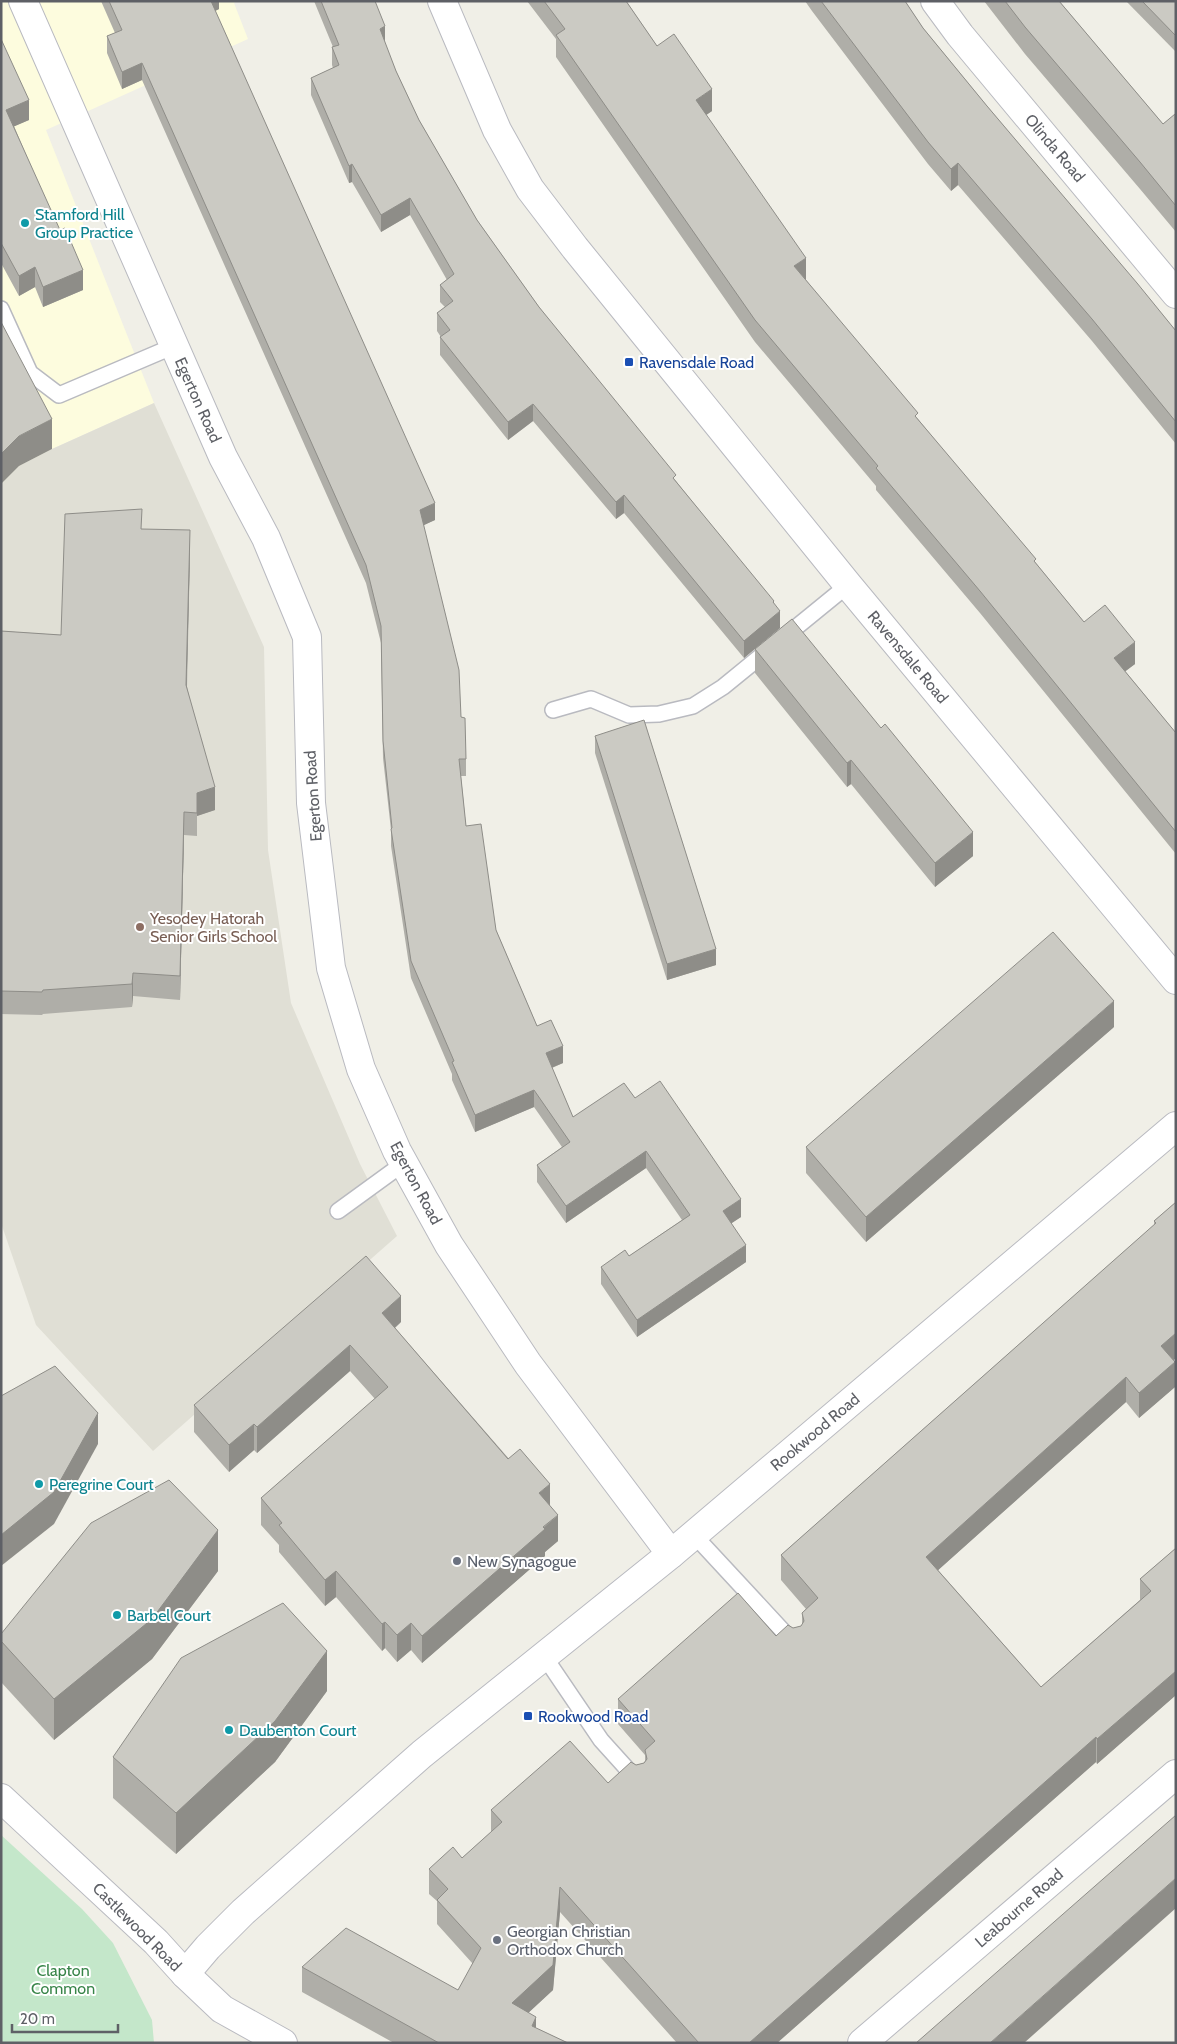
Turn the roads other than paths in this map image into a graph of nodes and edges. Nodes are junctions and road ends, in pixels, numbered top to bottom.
1 (23, 1) edge
2 (442, 1) edge
3 (935, 1) edge
4 (1176, 294) edge
5 (1, 309) edge
6 (174, 346) junction
7 (848, 585) junction
8 (553, 710) dead end
9 (1176, 980) edge
10 (1176, 1126) edge
11 (404, 1163) junction
12 (338, 1211) dead end
13 (694, 1535) junction
14 (672, 1554) junction
15 (794, 1644) edge
16 (544, 1656) junction
17 (1176, 1774) edge
18 (638, 1781) edge
19 (1, 1798) edge
20 (185, 1974) junction
21 (283, 2043) edge
22 (862, 2043) edge

1 - 6 street, Egerton Road
2 - 7 street, Ravensdale Road
3 - 4 street, Olinda Road
5 - 6 lane
6 - 11 street, Egerton Road
7 - 8 lane
7 - 9 street, Ravensdale Road
10 - 13 street, Rookwood Road
11 - 12 lane
11 - 14 street, Egerton Road
13 - 14 street, Rookwood Road
13 - 15 lane
14 - 16 street, Rookwood Road
16 - 18 lane
16 - 20 street, Rookwood Road
17 - 22 street, Leabourne Road
19 - 20 street, Castlewood Road
20 - 21 street, Castlewood Road

